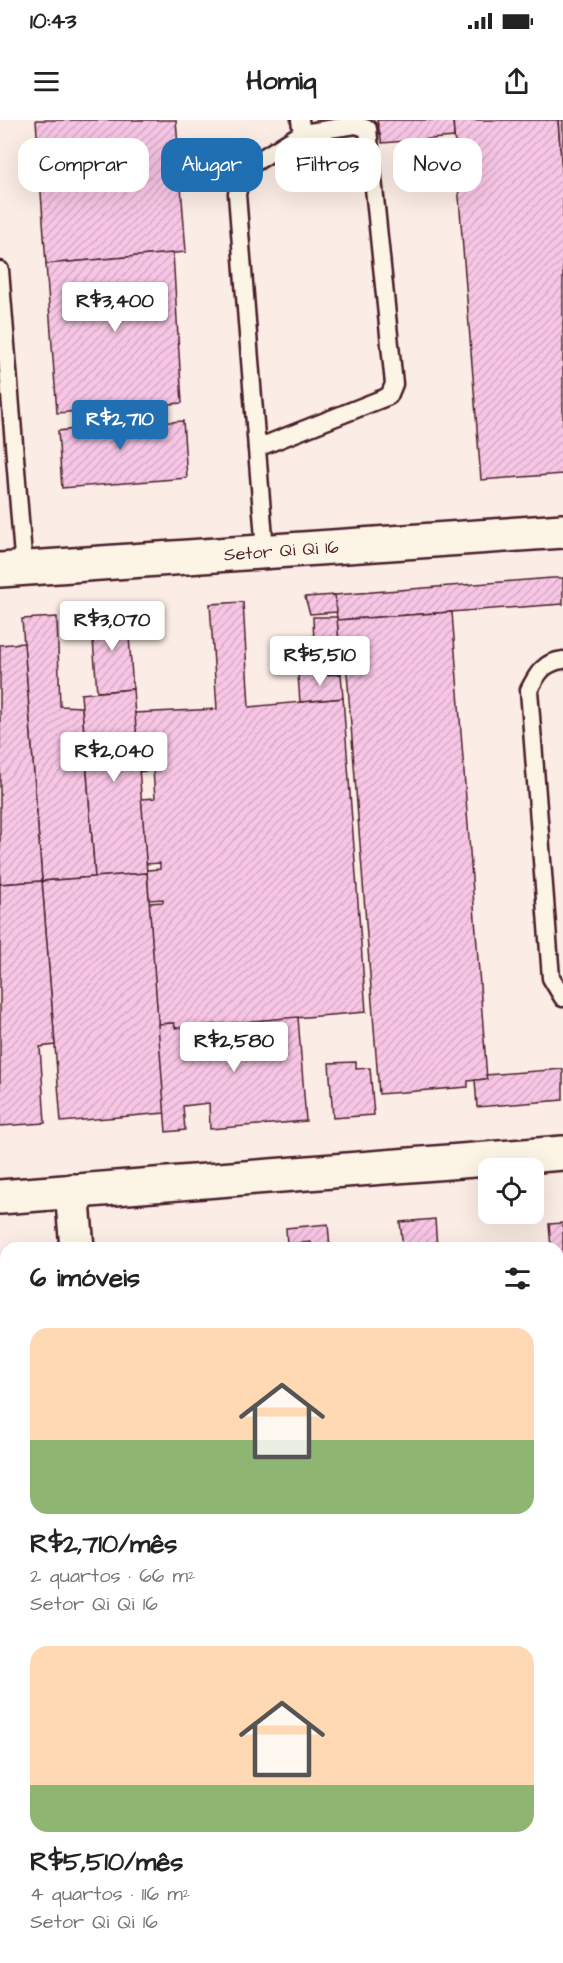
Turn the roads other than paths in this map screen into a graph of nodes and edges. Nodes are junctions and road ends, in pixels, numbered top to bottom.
1 (301, 127) edge
2 (0, 270) edge
3 (257, 448) junction
4 (563, 531) edge
5 (265, 551) junction
6 (12, 569) edge
7 (563, 660) edge
8 (563, 998) edge
9 (563, 1153) edge
10 (72, 1191) junction
11 (0, 1197) edge
12 (76, 1242) edge

1 - 3 lane
1 - 3 lane
2 - 6 lane
3 - 5 lane
4 - 5 street, Setor Qi Qi 16
5 - 6 street, Setor Qi Qi 16
7 - 8 lane
9 - 10 street
10 - 11 street
10 - 12 street

